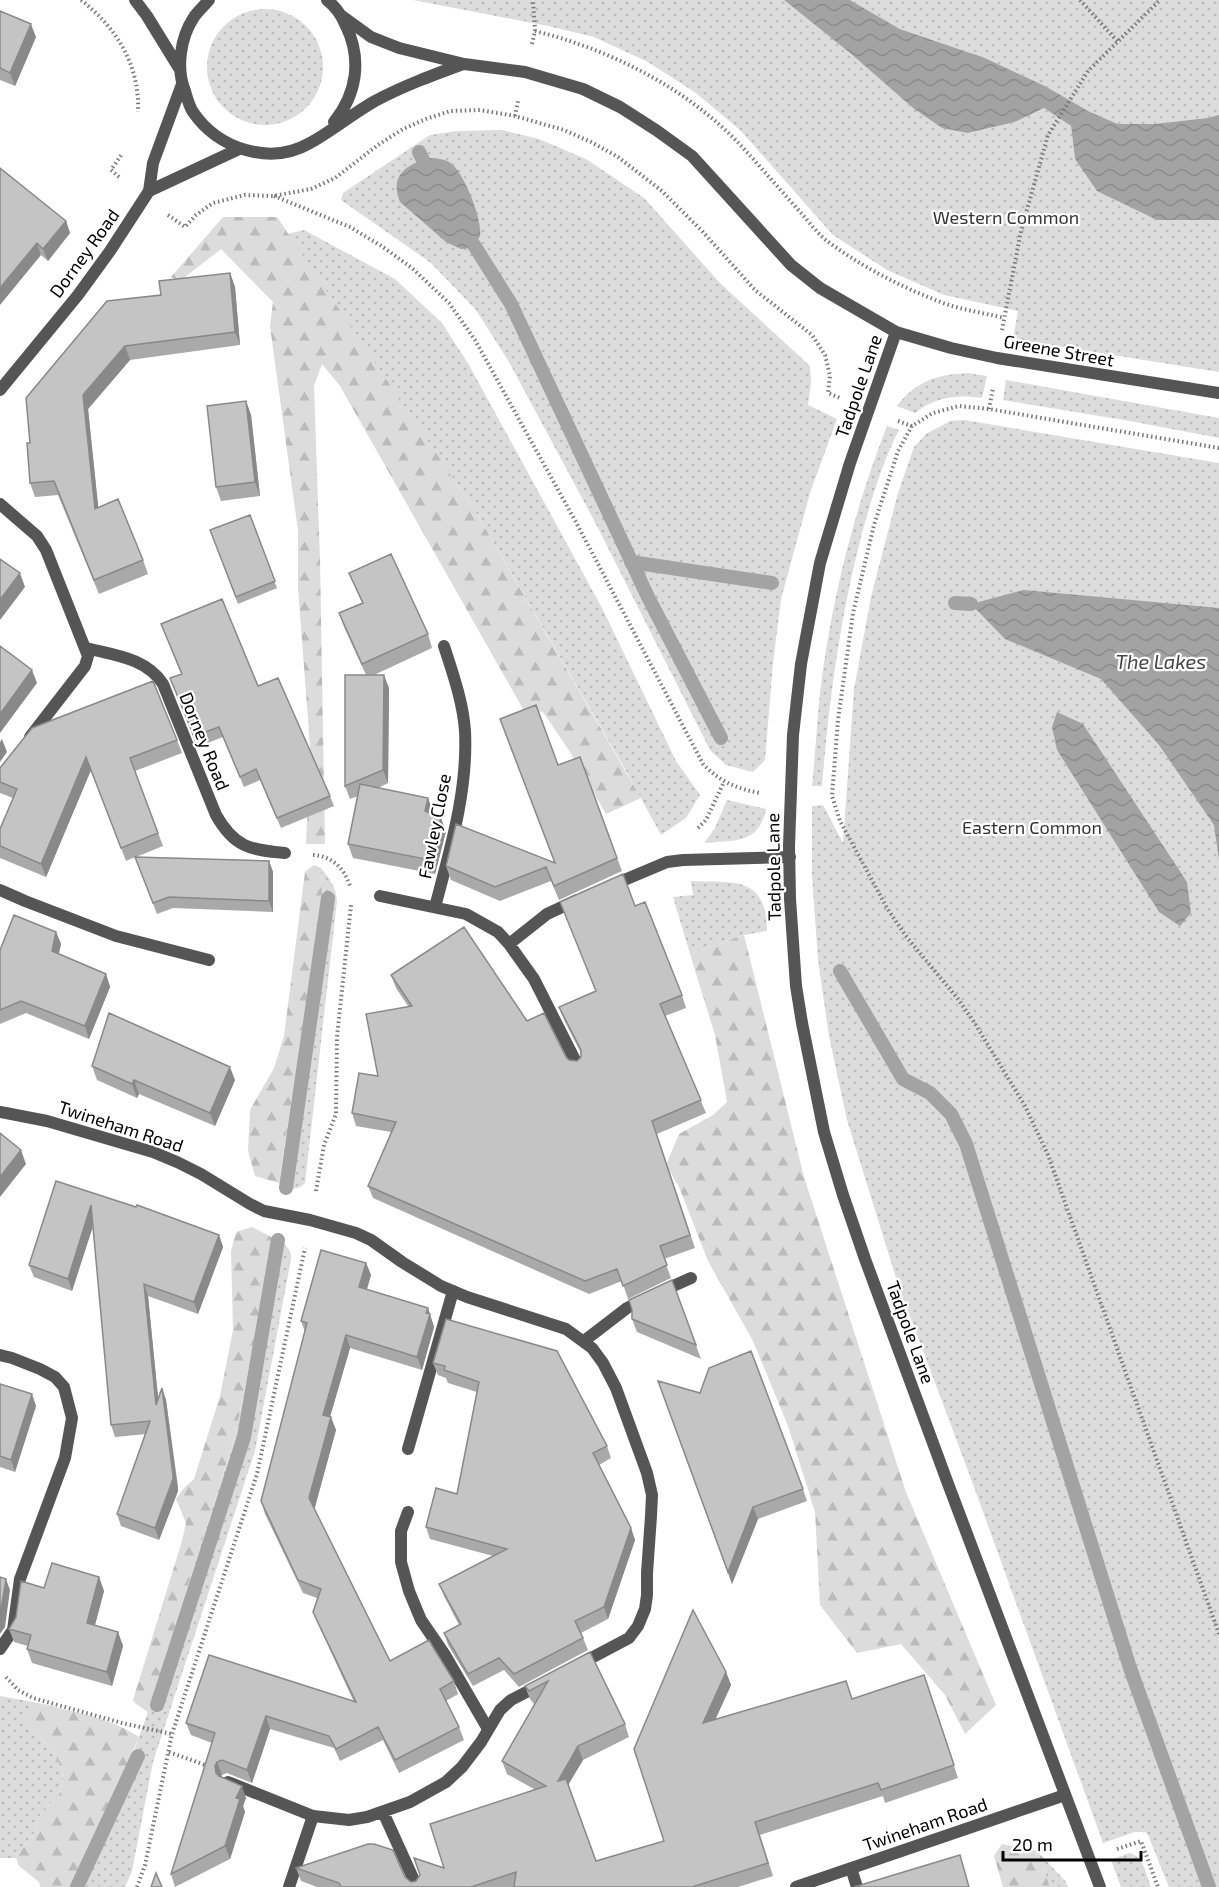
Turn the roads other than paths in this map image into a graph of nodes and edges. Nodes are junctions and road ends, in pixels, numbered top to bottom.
1 (135, 0) edge
2 (209, 0) edge
3 (329, 1) edge
4 (342, 16) junction
5 (464, 64) junction
6 (180, 68) junction
7 (182, 84) junction
8 (328, 130) junction
9 (239, 149) junction
10 (149, 190) junction
11 (896, 332) junction
12 (0, 390) edge
13 (1219, 393) edge
14 (0, 504) edge
15 (444, 646) dead end
16 (86, 648) junction
17 (20, 750) edge
18 (285, 853) road end
19 (790, 857) junction
20 (0, 890) edge
21 (380, 896) dead end
22 (435, 908) junction
23 (509, 944) junction
24 (209, 960) dead end
25 (578, 1066) edge
26 (0, 1112) edge
27 (691, 1278) dead end
28 (453, 1291) junction
29 (584, 1341) junction
30 (0, 1355) edge
31 (408, 1449) dead end
32 (408, 1512) dead end
33 (0, 1649) edge
34 (572, 1668) edge
35 (552, 1679) edge
36 (488, 1729) junction
37 (227, 1781) edge
38 (1065, 1795) junction
39 (383, 1812) junction
40 (314, 1816) junction
41 (851, 1868) junction
42 (289, 1887) edge
43 (417, 1887) edge
44 (796, 1887) edge
45 (857, 1887) edge
46 (1100, 1887) edge

1 - 6 street
2 - 6 street, Tadpole Lane
3 - 4 street, Tadpole Lane
4 - 5 street, Tadpole Lane
4 - 8 street, Tadpole Lane
5 - 8 street, Tadpole Lane
5 - 11 street, Tadpole Lane
6 - 7 street, Tadpole Lane
7 - 9 street, Tadpole Lane
7 - 10 street, Dorney Road
8 - 9 street, Tadpole Lane
9 - 10 street
10 - 12 street, Dorney Road
11 - 13 street, Greene Street
11 - 19 street, Tadpole Lane
14 - 16 street
15 - 22 street, Fawley Close
16 - 17 street
16 - 18 street, Dorney Road
19 - 23 street
19 - 38 street, Tadpole Lane
20 - 24 street
21 - 22 street, Fawley Close
22 - 23 street, Fawley Close
23 - 25 street, Fawley Close
26 - 28 street, Twineham Road
27 - 29 street
28 - 29 street, Twineham Road
28 - 31 street
29 - 34 street, Twineham Road
30 - 33 street
32 - 36 street
35 - 36 street
36 - 39 street
37 - 40 street
38 - 41 street, Twineham Road
38 - 46 street, Tadpole Lane
39 - 40 street
39 - 43 street
40 - 42 street
41 - 44 street, Twineham Road
41 - 45 street

